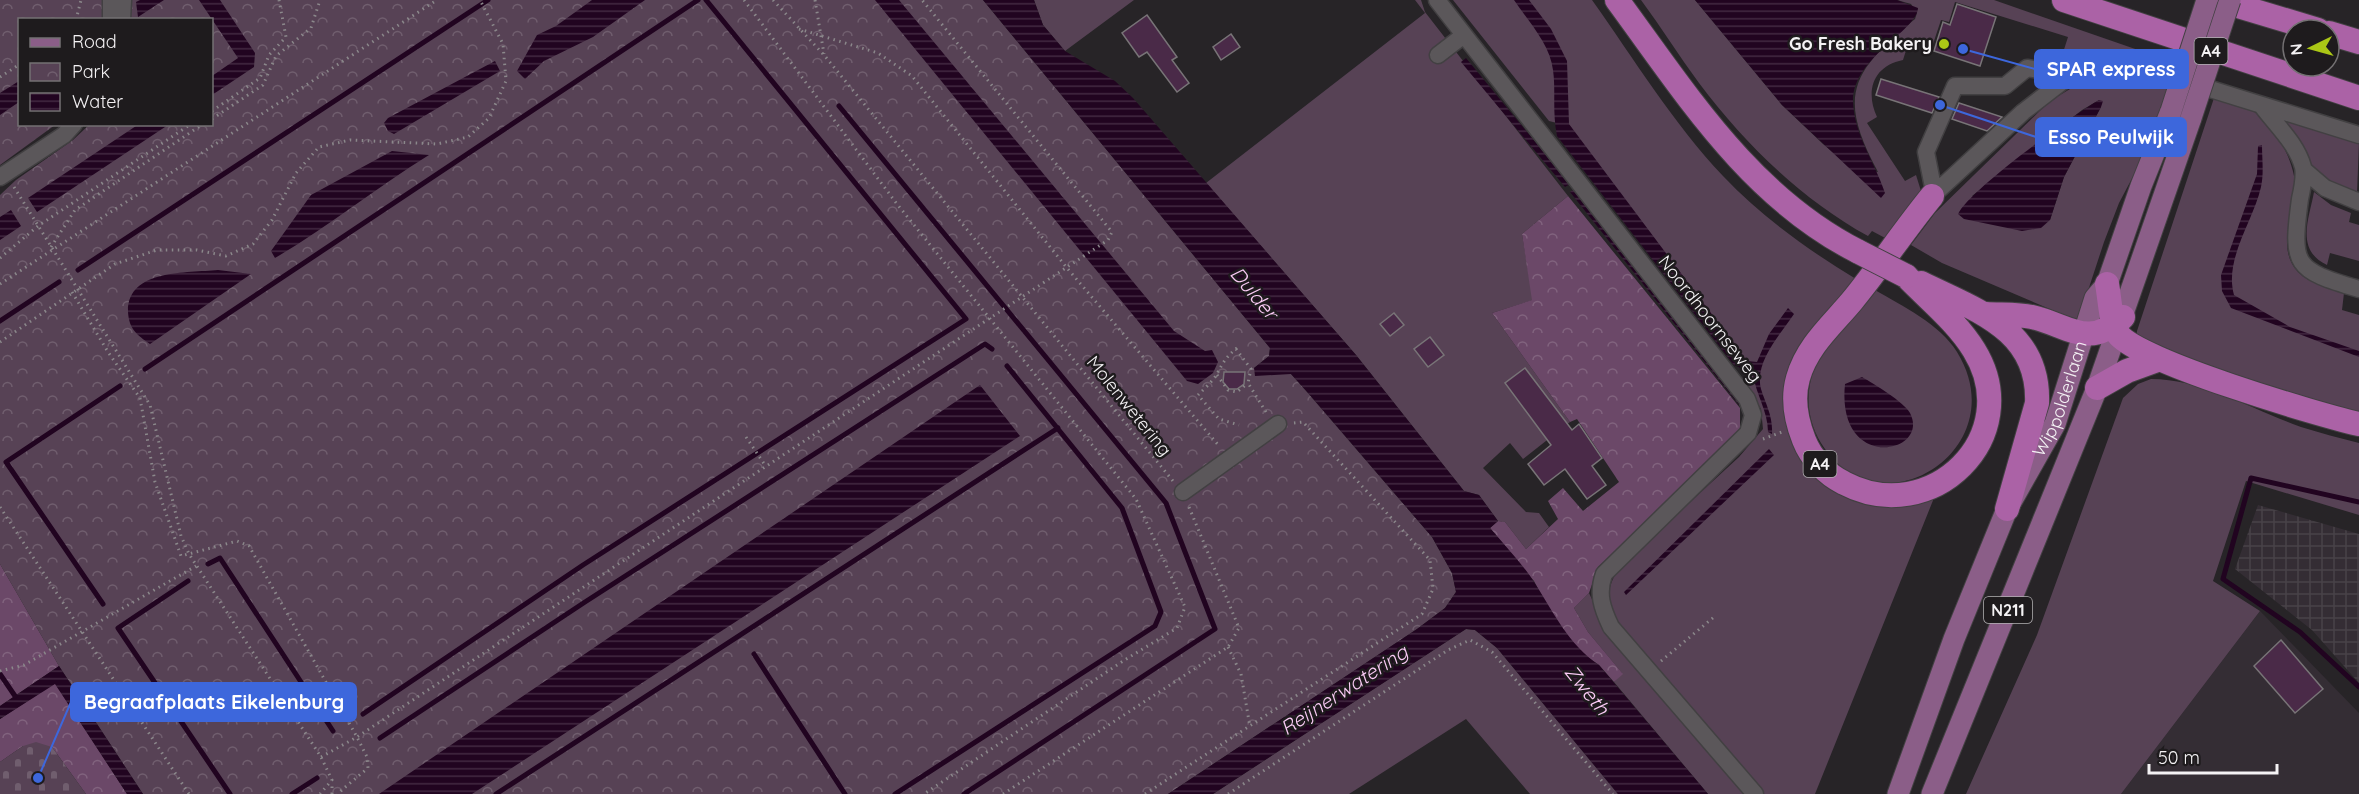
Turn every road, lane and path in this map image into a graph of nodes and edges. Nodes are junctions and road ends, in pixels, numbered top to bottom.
1 (81, 0) edge
2 (111, 0) edge
3 (123, 0) edge
4 (279, 0) edge
5 (320, 0) edge
6 (436, 0) edge
7 (480, 0) edge
8 (744, 0) edge
9 (773, 0) edge
10 (815, 0) edge
11 (922, 0) edge
12 (1437, 0) edge
13 (1617, 0) edge
14 (2064, 0) edge
15 (2207, 0) edge
16 (2218, 0) edge
17 (2230, 0) edge
18 (76, 18) edge
19 (111, 18) edge
20 (122, 18) edge
21 (2281, 19) edge
22 (798, 28) junction
23 (823, 35) junction
24 (1464, 35) junction
25 (2341, 37) edge
26 (2359, 42) edge
27 (824, 55) junction
28 (1438, 55) dead end
29 (18, 65) edge
30 (2071, 75) junction
31 (0, 77) edge
32 (2359, 98) edge
33 (2262, 106) junction
34 (213, 110) edge
35 (2181, 115) junction
36 (213, 118) edge
37 (72, 126) edge
38 (188, 126) edge
39 (200, 126) edge
40 (2359, 135) edge
41 (2304, 170) junction
42 (3, 176) edge
43 (1932, 196) junction
44 (2359, 202) edge
45 (38, 226) junction
46 (52, 248) junction
47 (0, 258) edge
48 (1067, 268) junction
49 (1906, 276) junction
50 (0, 284) edge
51 (2107, 284) junction
52 (78, 288) junction
53 (2359, 289) edge
54 (72, 292) junction
55 (1023, 298) junction
56 (1986, 314) junction
57 (989, 320) junction
58 (2118, 325) junction
59 (2085, 334) junction
60 (0, 342) edge
61 (2160, 359) junction
62 (1217, 375) junction
63 (1248, 383) junction
64 (2097, 388) junction
65 (2359, 424) edge
66 (1239, 425) dead end
67 (1276, 425) junction
68 (1788, 429) dead end
69 (1749, 433) junction
70 (746, 437) dead end
71 (1230, 456) junction
72 (765, 466) junction
73 (1183, 492) junction
74 (0, 507) edge
75 (2007, 509) junction
76 (189, 554) junction
77 (196, 566) junction
78 (1714, 616) dead end
79 (83, 631) junction
80 (1228, 648) junction
81 (2, 670) edge
82 (1648, 671) junction
83 (1250, 727) junction
84 (357, 737) junction
85 (321, 757) junction
86 (332, 780) junction
87 (189, 794) edge
88 (320, 794) edge
89 (332, 794) edge
90 (338, 794) edge
91 (924, 794) edge
92 (1003, 794) edge
93 (1145, 794) edge
94 (1228, 794) edge
95 (1613, 794) edge
96 (1755, 794) edge
97 (1898, 794) edge
98 (1932, 794) edge

1 - 18 path
2 - 19 street
3 - 20 street
4 - 34 path
5 - 36 path
6 - 46 path
7 - 52 path
8 - 57 path
9 - 22 path, Molenwetering
10 - 23 path
11 - 48 path
12 - 24 street, Noordhoornseweg
13 - 49 highway, A4, bridge
14 - 32 highway, A4
15 - 35 main road, Wippolderlaan / N211, bridge
16 - 21 highway
17 - 35 main road, Wippolderlaan / N211, bridge
22 - 23 path
22 - 27 path, Molenwetering
23 - 27 path
23 - 48 path
24 - 28 street
24 - 69 street, Noordhoornseweg
25 - 26 highway
27 - 55 path, Molenwetering
29 - 31 path
30 - 33 street, A4
30 - 43 street, A4
30 - 43 street
33 - 40 street, A4
33 - 41 street
35 - 51 main road, Wippolderlaan / N211
35 - 58 main road, Wippolderlaan / N211
37 - 42 street
38 - 45 path
39 - 46 path
41 - 44 street
41 - 53 street
42 - 45 path
43 - 49 highway, A4
45 - 46 path
45 - 47 path
46 - 50 path
46 - 52 path
48 - 55 path
48 - 71 path
49 - 56 highway, A4
51 - 58 highway
51 - 59 main road, Wippolderlaan / N211
52 - 54 path
52 - 76 path
54 - 60 path
54 - 76 path
55 - 57 path
55 - 73 path, Molenwetering
56 - 59 highway, A4
56 - 75 highway, A4
57 - 72 path
57 - 91 path
58 - 59 highway
58 - 61 highway
58 - 64 main road, Wippolderlaan / N211
59 - 75 main road, Wippolderlaan / N211
61 - 64 highway
61 - 65 highway
62 - 63 path
62 - 63 path
62 - 66 path
63 - 67 path
64 - 98 main road, Wippolderlaan / N211
67 - 71 street
67 - 83 path
68 - 69 path
69 - 82 street
70 - 72 path
71 - 73 street
72 - 84 path
73 - 80 path, Molenwetering
74 - 79 path
75 - 97 main road, Wippolderlaan / N211
76 - 77 path
76 - 84 path
77 - 79 path
77 - 85 path
78 - 82 path
79 - 81 path
79 - 87 path
80 - 83 path
80 - 92 path
82 - 96 street
83 - 93 path
84 - 85 path
84 - 90 path
85 - 86 path
86 - 88 path
86 - 89 path
94 - 95 path

